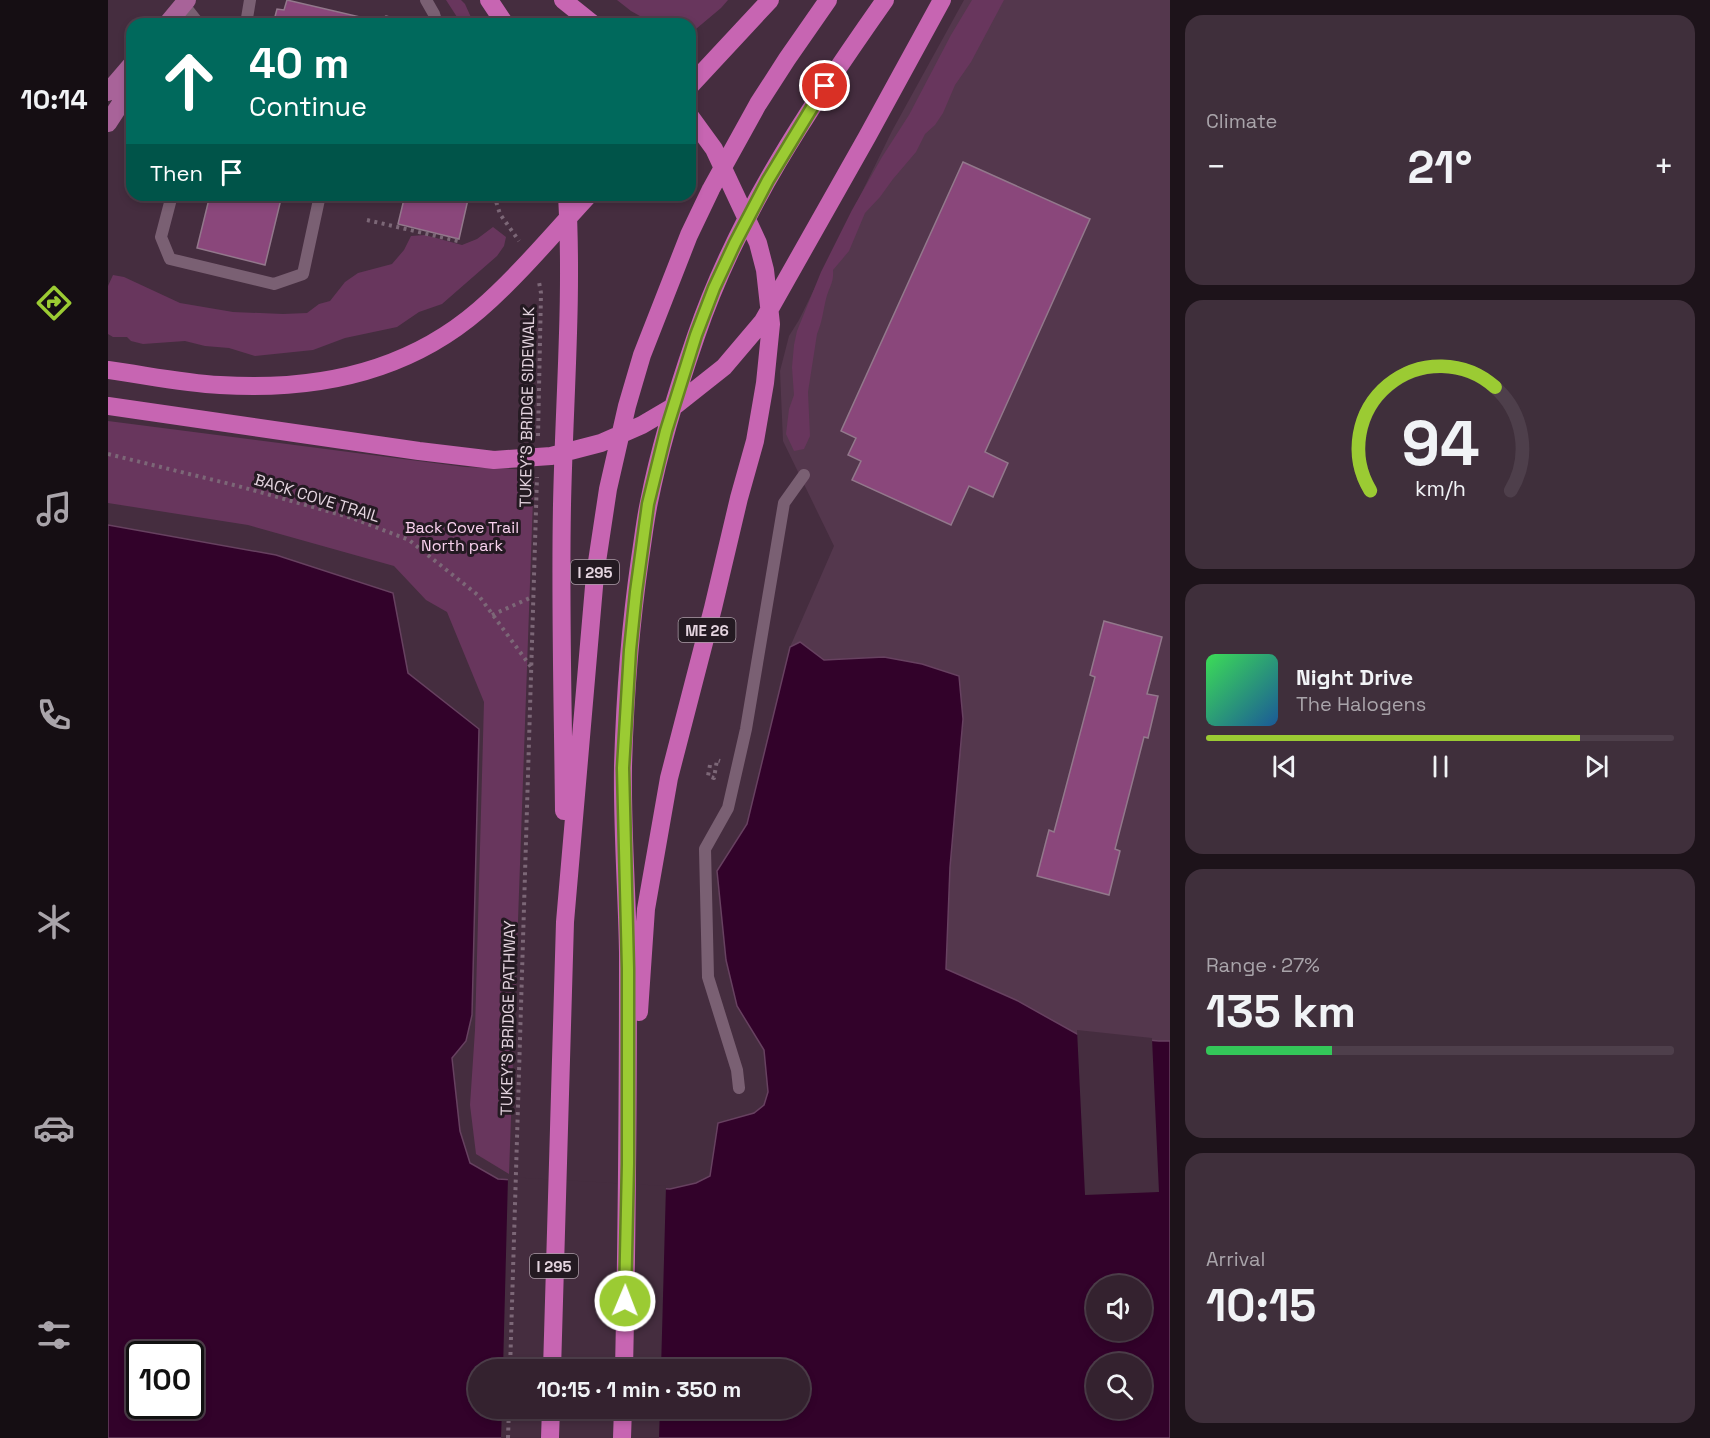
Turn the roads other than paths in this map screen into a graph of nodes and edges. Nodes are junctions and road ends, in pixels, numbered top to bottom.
1 (250, 0) edge
2 (426, 0) edge
3 (489, 0) edge
4 (563, 0) edge
5 (770, 0) edge
6 (828, 0) edge
7 (885, 0) edge
8 (942, 0) edge
9 (185, 2) edge
10 (173, 18) edge
11 (195, 18) edge
12 (247, 18) edge
13 (435, 18) edge
14 (501, 18) edge
15 (586, 18) edge
16 (126, 71) edge
17 (696, 80) edge
18 (108, 92) edge
19 (126, 95) edge
20 (108, 123) edge
21 (696, 124) edge
22 (170, 201) edge
23 (319, 201) edge
24 (567, 201) edge
25 (583, 201) edge
26 (108, 362) edge
27 (108, 370) edge
28 (171, 380) junction
29 (108, 406) edge
30 (804, 475) dead end
31 (565, 922) junction
32 (739, 1088) dead end
33 (628, 1164) junction
34 (552, 1359) edge
35 (624, 1359) edge
36 (551, 1419) edge
37 (623, 1419) edge
38 (550, 1438) edge
39 (622, 1438) edge

1 - 12 lane
2 - 13 lane
3 - 14 highway
4 - 15 highway
5 - 17 highway
6 - 31 highway, I 295
7 - 33 highway, I 295
8 - 29 highway
9 - 10 main road
9 - 11 lane
16 - 18 main road
19 - 20 main road
21 - 33 highway, ME 26
22 - 23 lane
24 - 31 highway
25 - 28 highway
26 - 28 highway
27 - 28 highway
30 - 32 lane
31 - 34 highway, I 295
33 - 35 highway, I 295
36 - 38 highway
37 - 39 highway

